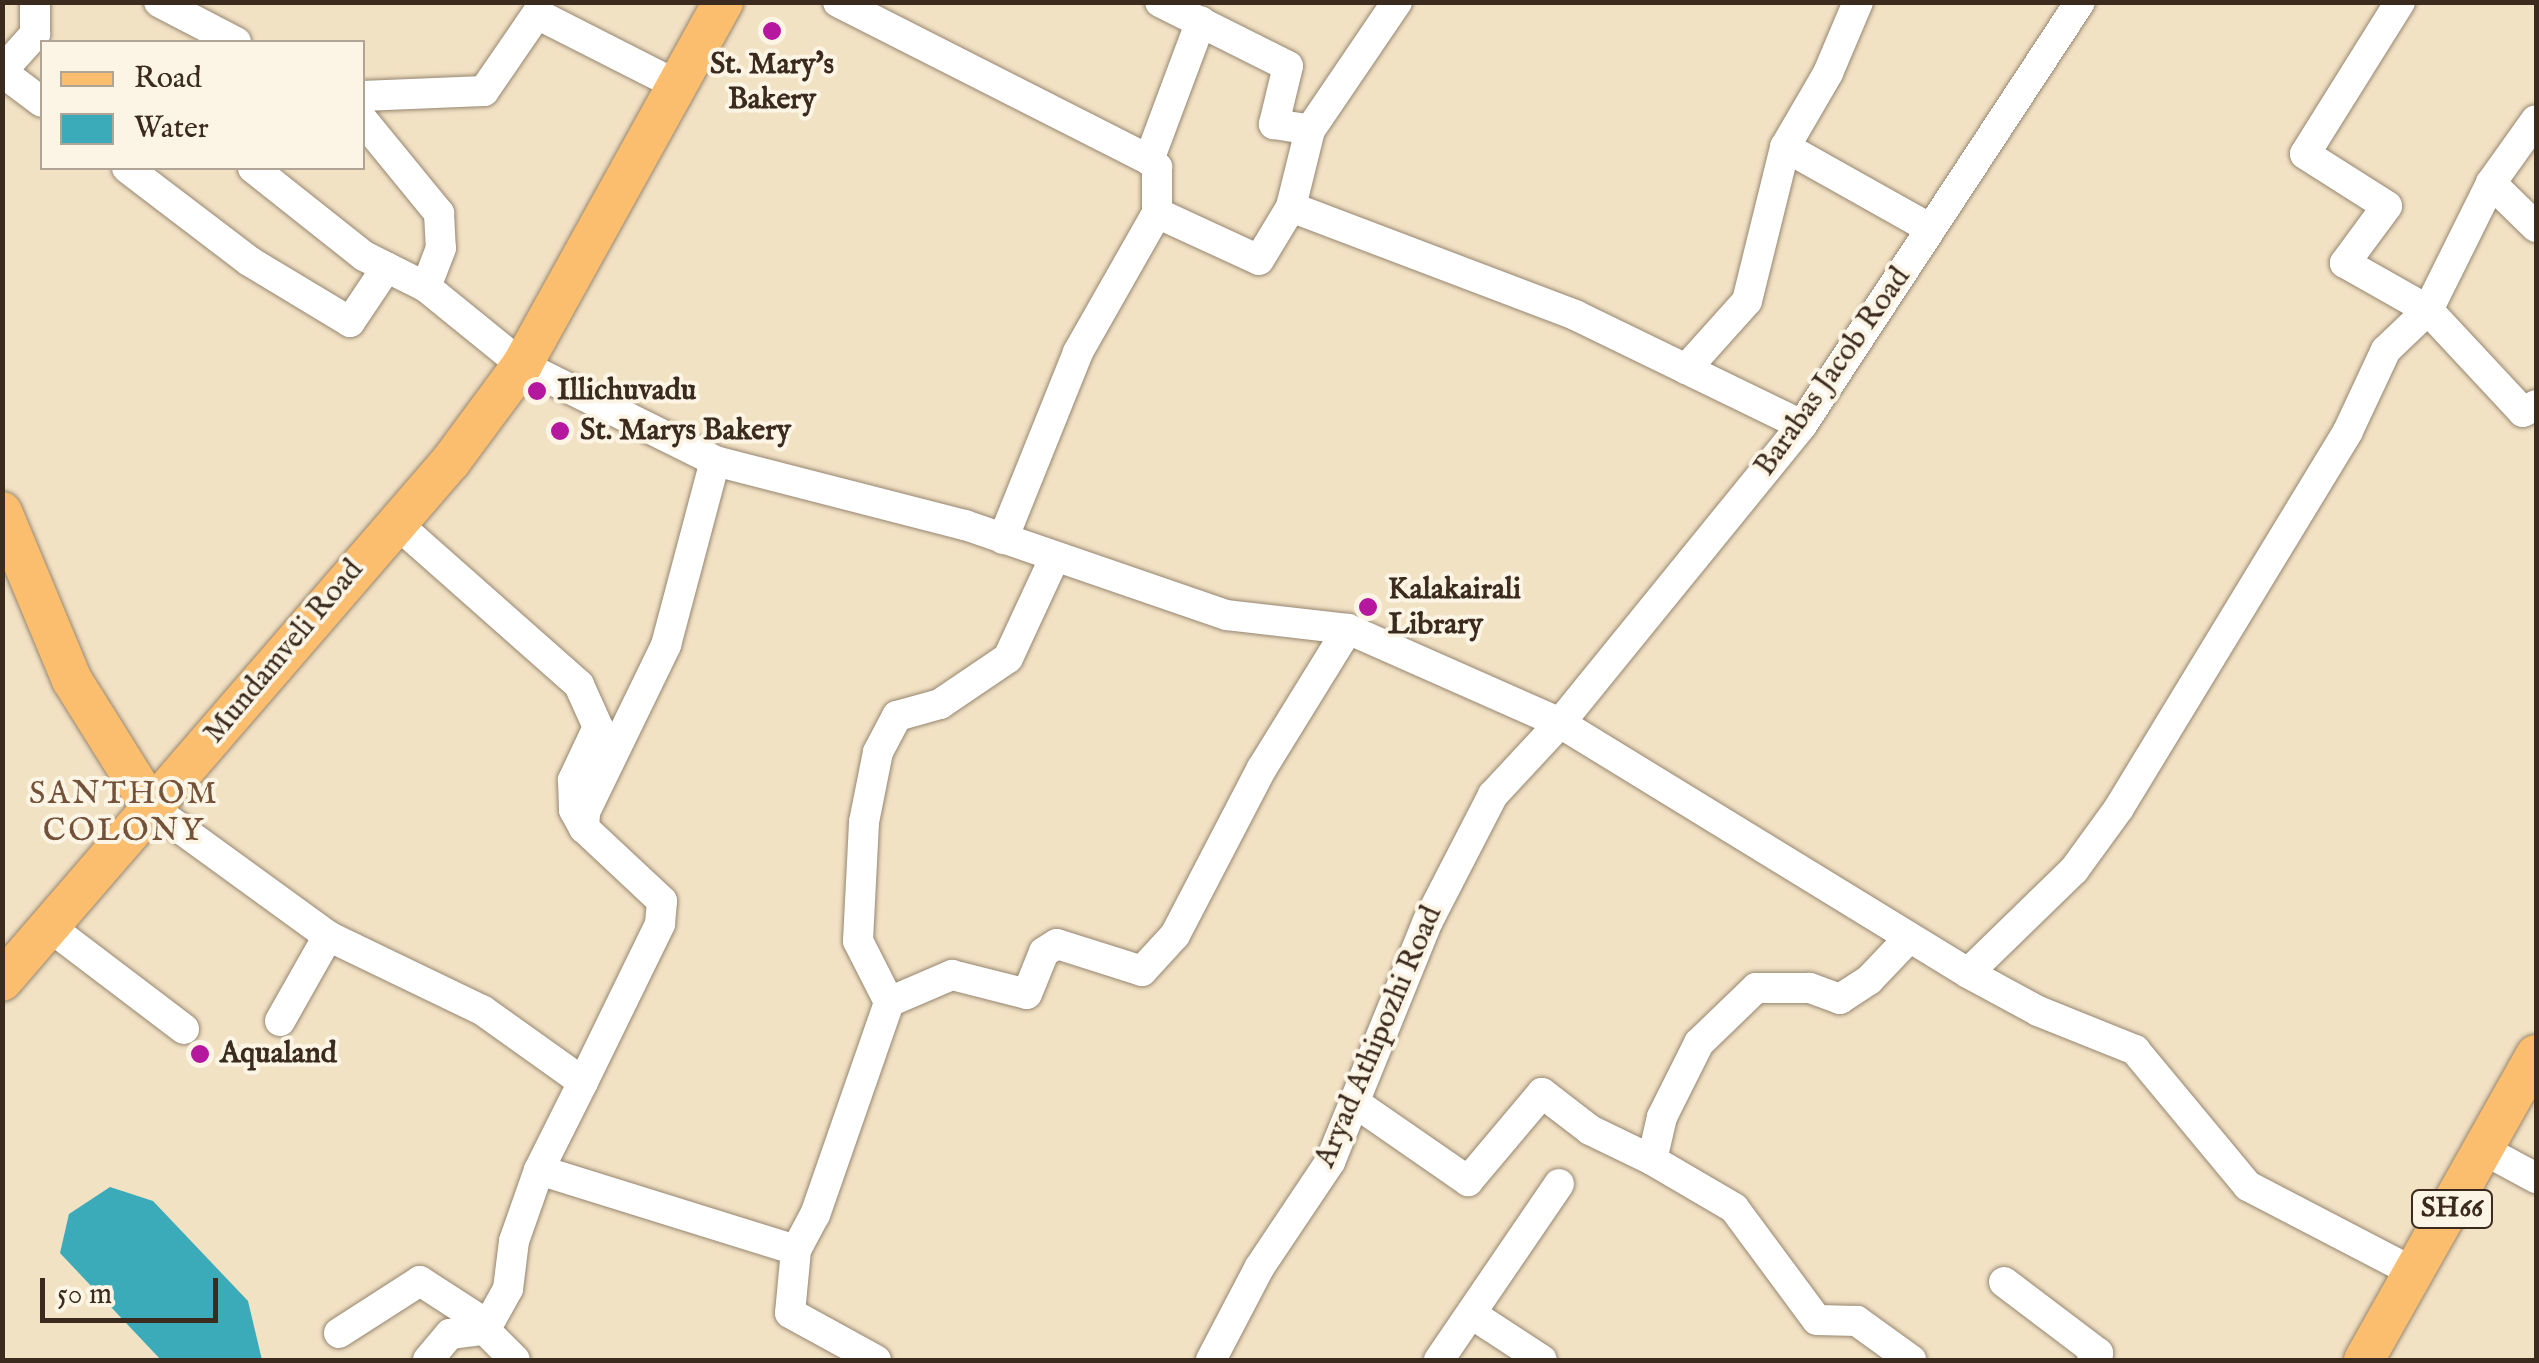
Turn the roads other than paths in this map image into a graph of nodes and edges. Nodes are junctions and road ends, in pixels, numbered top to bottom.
1 (35, 2) edge
2 (159, 2) edge
3 (723, 2) edge
4 (838, 2) edge
5 (1160, 2) edge
6 (1398, 2) edge
7 (1858, 2) edge
8 (2080, 2) edge
9 (2400, 2) edge
10 (1200, 22) junction
11 (43, 38) edge
12 (40, 40) edge
13 (232, 40) edge
14 (2, 72) edge
15 (677, 86) junction
16 (365, 96) edge
17 (40, 100) edge
18 (2536, 120) edge
19 (365, 123) edge
20 (1310, 130) junction
21 (1785, 146) junction
22 (1150, 160) junction
23 (130, 170) edge
24 (256, 170) edge
25 (2491, 183) junction
26 (1291, 207) junction
27 (1158, 213) junction
28 (2536, 226) edge
29 (1931, 229) junction
30 (387, 267) junction
31 (426, 287) junction
32 (2428, 310) junction
33 (522, 365) junction
34 (1686, 368) junction
35 (2536, 404) edge
36 (1802, 424) junction
37 (715, 461) junction
38 (2, 512) edge
39 (395, 522) junction
40 (1004, 539) junction
41 (1054, 559) junction
42 (1348, 629) junction
43 (1560, 723) junction
44 (152, 808) junction
45 (584, 828) junction
46 (51, 928) junction
47 (328, 936) junction
48 (1909, 938) junction
49 (1968, 973) junction
50 (2, 981) edge
51 (889, 1002) junction
52 (280, 1020) dead end
53 (184, 1029) dead end
54 (2536, 1055) edge
55 (583, 1082) junction
56 (1354, 1102) junction
57 (2484, 1150) junction
58 (1652, 1160) junction
59 (539, 1170) junction
60 (2536, 1178) edge
61 (1559, 1184) dead end
62 (796, 1250) junction
63 (2416, 1273) junction
64 (2004, 1282) dead end
65 (1474, 1315) junction
66 (487, 1327) junction
67 (339, 1333) dead end
68 (428, 1360) edge
69 (515, 1360) edge
70 (876, 1360) edge
71 (1211, 1360) edge
72 (1439, 1360) edge
73 (1542, 1360) edge
74 (1912, 1360) edge
75 (2092, 1360) edge
76 (2364, 1360) edge

1 - 11 street
2 - 13 street
3 - 15 main road, Mundamveli Road
4 - 22 street
5 - 10 street
6 - 20 street
7 - 21 street
8 - 29 street, Barabas Jacob Road
9 - 32 street
10 - 20 street
10 - 22 street
12 - 14 street
14 - 17 street
15 - 16 street
15 - 33 main road, Mundamveli Road
18 - 25 street
19 - 31 street
20 - 26 street
21 - 29 street
21 - 34 street
22 - 27 street
23 - 30 street
24 - 30 street
25 - 28 street
25 - 32 street
26 - 27 street
26 - 34 street
27 - 40 street
29 - 36 street, Barabas Jacob Road
30 - 31 street
31 - 33 street
32 - 35 street
32 - 49 street
33 - 37 street
33 - 39 main road, Mundamveli Road
34 - 36 street
36 - 43 street, Barabas Jacob Road
37 - 40 street
37 - 45 street
38 - 44 main road
39 - 44 main road, Mundamveli Road
39 - 45 street
40 - 41 street
41 - 42 street
41 - 51 street
42 - 43 street
42 - 51 street
43 - 48 street
43 - 56 street, Aryad Athipozhi Road
44 - 46 main road, Mundamveli Road
44 - 47 street
45 - 55 street
46 - 50 main road, Mundamveli Road
46 - 53 street
47 - 52 street
47 - 55 street
48 - 49 street
48 - 58 street
49 - 63 street
51 - 62 street
54 - 57 main road, SH66
55 - 59 street
56 - 58 street
56 - 71 street, Aryad Athipozhi Road
57 - 60 street
57 - 63 main road, SH66
58 - 74 street
59 - 62 street
59 - 66 street
61 - 65 street
62 - 70 street
63 - 76 main road, SH66
64 - 75 street
65 - 72 street
65 - 73 street
66 - 67 street
66 - 68 street
66 - 69 street

